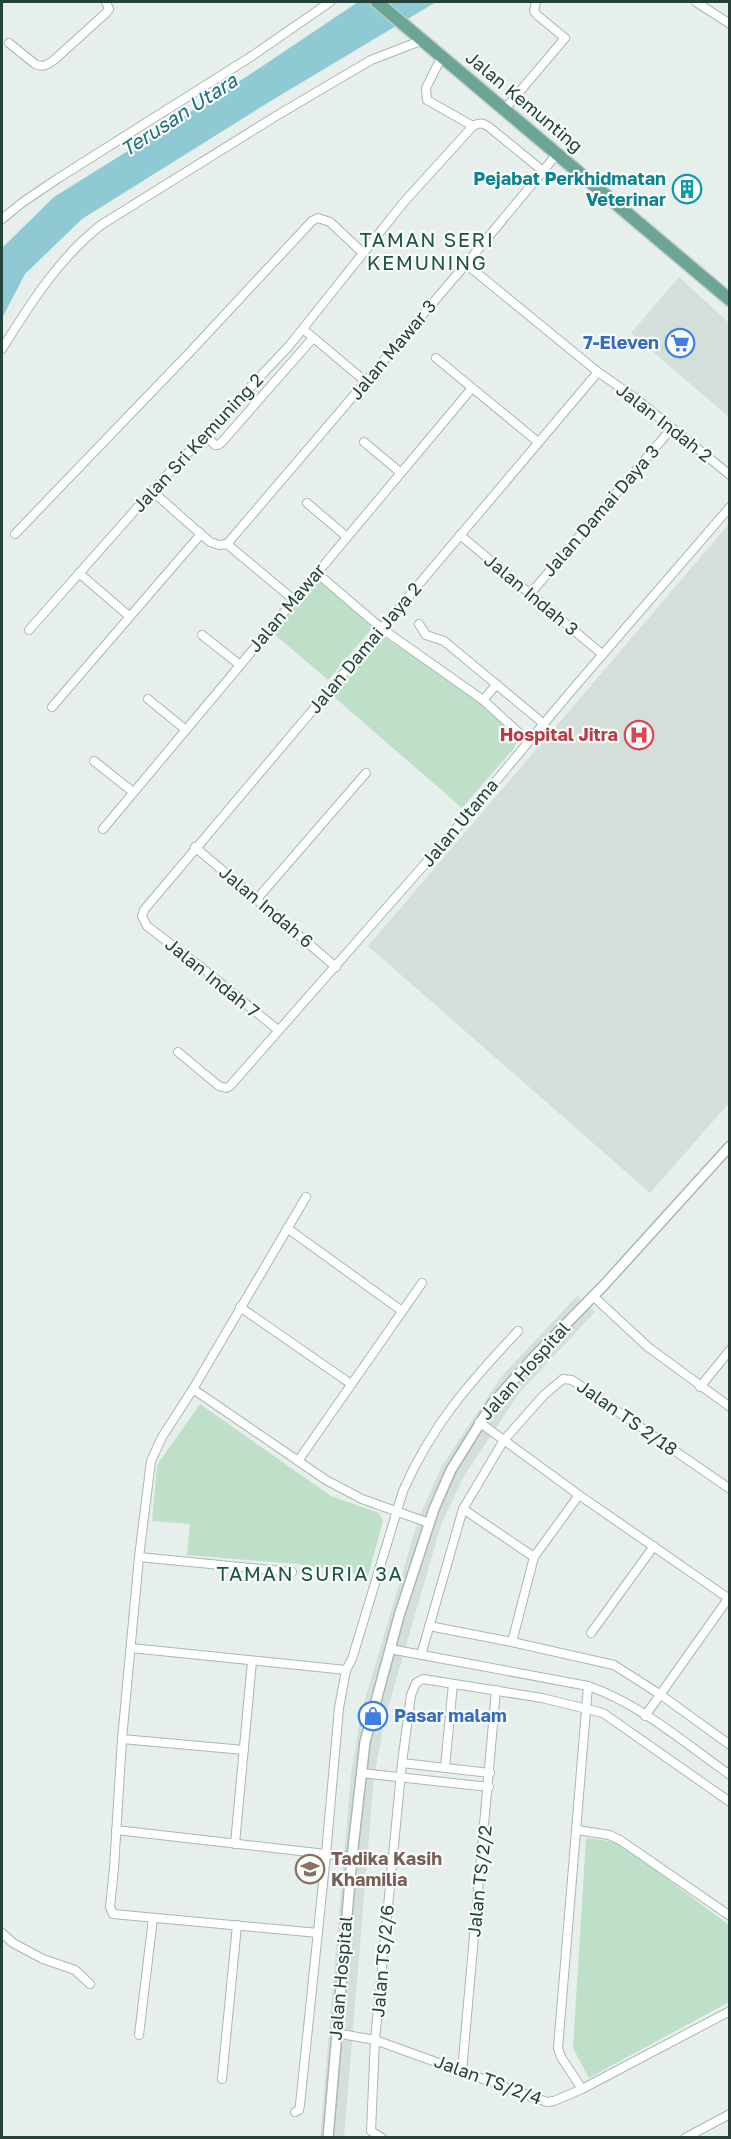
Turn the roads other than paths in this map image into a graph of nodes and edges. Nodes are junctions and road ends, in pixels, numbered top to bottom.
1 (106, 2) edge
2 (330, 2) edge
3 (378, 2) edge
4 (536, 2) edge
5 (696, 2) edge
6 (729, 24) edge
7 (423, 39) junction
8 (9, 43) dead end
9 (442, 56) junction
10 (505, 109) junction
11 (473, 126) junction
12 (557, 154) junction
13 (543, 171) junction
14 (5, 210) edge
15 (2, 219) edge
16 (363, 252) junction
17 (466, 264) junction
18 (729, 300) edge
19 (303, 329) junction
20 (313, 338) junction
21 (2, 349) edge
22 (436, 358) dead end
23 (598, 372) junction
24 (366, 382) junction
25 (472, 388) junction
26 (672, 428) junction
27 (205, 435) junction
28 (364, 442) dead end
29 (538, 442) junction
30 (401, 473) junction
31 (729, 475) edge
32 (152, 491) junction
33 (307, 503) dead end
34 (729, 507) edge
35 (15, 534) dead end
36 (201, 534) junction
37 (460, 535) junction
38 (347, 537) junction
39 (227, 544) junction
40 (79, 573) junction
41 (317, 573) junction
42 (530, 594) junction
43 (294, 600) junction
44 (129, 616) junction
45 (419, 624) dead end
46 (381, 628) junction
47 (29, 630) dead end
48 (202, 635) dead end
49 (602, 654) junction
50 (240, 665) junction
51 (496, 685) junction
52 (148, 699) dead end
53 (483, 700) junction
54 (52, 707) dead end
55 (544, 724) junction
56 (186, 729) junction
57 (529, 742) junction
58 (94, 761) dead end
59 (366, 773) dead end
60 (133, 792) junction
61 (103, 829) dead end
62 (195, 847) junction
63 (257, 899) junction
64 (147, 926) joint
65 (336, 967) junction
66 (278, 1030) junction
67 (178, 1052) dead end
68 (729, 1146) edge
69 (306, 1197) dead end
70 (287, 1228) junction
71 (422, 1283) dead end
72 (593, 1296) junction
73 (240, 1307) junction
74 (402, 1311) junction
75 (518, 1331) dead end
76 (729, 1350) edge
77 (351, 1384) junction
78 (700, 1387) junction
79 (193, 1389) junction
80 (729, 1407) edge
81 (479, 1422) junction
82 (504, 1440) junction
83 (298, 1461) junction
84 (729, 1489) edge
85 (579, 1495) junction
86 (463, 1509) junction
87 (396, 1512) junction
88 (429, 1523) junction
89 (654, 1546) junction
90 (139, 1557) junction
91 (534, 1557) junction
92 (292, 1572) dead end
93 (729, 1597) edge
94 (429, 1626) junction
95 (591, 1633) dead end
96 (512, 1642) junction
97 (131, 1648) junction
98 (390, 1649) junction
99 (421, 1655) junction
100 (252, 1661) junction
101 (346, 1670) junction
102 (453, 1684) junction
103 (588, 1686) junction
104 (496, 1690) junction
105 (661, 1695) junction
106 (587, 1708) junction
107 (645, 1716) junction
108 (122, 1739) junction
109 (729, 1745) edge
110 (244, 1750) junction
111 (402, 1763) junction
112 (445, 1767) junction
113 (361, 1773) junction
114 (490, 1773) junction
115 (729, 1775) edge
116 (400, 1778) junction
117 (489, 1787) junction
118 (729, 1802) edge
119 (116, 1830) junction
120 (577, 1830) junction
121 (236, 1844) junction
122 (326, 1854) junction
123 (352, 1857) junction
124 (729, 1916) edge
125 (153, 1917) junction
126 (237, 1925) junction
127 (2, 1933) edge
128 (318, 1933) junction
129 (90, 1984) dead end
130 (729, 2012) edge
131 (336, 2033) junction
132 (139, 2035) dead end
133 (375, 2040) junction
134 (462, 2071) junction
135 (222, 2079) dead end
136 (582, 2089) junction
137 (295, 2112) dead end
138 (729, 2114) edge
139 (330, 2137) edge
140 (382, 2138) edge
141 (685, 2138) edge

1 - 8 street
2 - 14 street
3 - 7 main road, Jalan Kemunting
4 - 10 street
5 - 6 street
7 - 9 main road, Jalan Kemunting
7 - 21 street
9 - 10 main road, Jalan Kemunting
9 - 11 street
10 - 12 main road, Jalan Kemunting
11 - 13 street
11 - 16 street, Jalan Sri Kemuning 2
12 - 13 street, Jalan Mawar 3
12 - 18 main road, Jalan Kemunting
13 - 17 street, Jalan Mawar 3
14 - 15 street
16 - 19 street, Jalan Sri Kemuning 2
16 - 35 street
17 - 23 street, Jalan Indah 2
17 - 24 street, Jalan Mawar 3
19 - 20 street
19 - 27 street, Jalan Sri Kemuning 2
20 - 24 street
20 - 27 street
22 - 25 street
23 - 26 street, Jalan Indah 2
23 - 29 street, Jalan Damai Jaya 2
24 - 39 street, Jalan Mawar 3
25 - 29 street
25 - 30 street, Jalan Mawar
26 - 31 street, Jalan Indah 2
26 - 42 street, Jalan Damai Daya 3
27 - 32 street, Jalan Sri Kemuning 2
28 - 30 street
29 - 37 street, Jalan Damai Jaya 2
30 - 38 street, Jalan Mawar
32 - 36 street
32 - 40 street, Jalan Sri Kemuning 2
33 - 38 street
34 - 49 street, Jalan Utama
36 - 39 street
36 - 44 street
37 - 42 street, Jalan Indah 3
37 - 46 street, Jalan Damai Jaya 2
38 - 41 street, Jalan Mawar
39 - 43 street
40 - 44 street
40 - 47 street, Jalan Sri Kemuning 2
41 - 43 street, Jalan Mawar
41 - 46 street
42 - 49 street, Jalan Indah 3
43 - 50 street, Jalan Mawar
44 - 54 street
45 - 51 street
46 - 53 street
46 - 62 street, Jalan Damai Jaya 2
48 - 50 street
49 - 55 street, Jalan Utama
50 - 56 street, Jalan Mawar
51 - 53 street
51 - 55 street
52 - 56 street
53 - 57 street
55 - 57 street, Jalan Utama
56 - 60 street, Jalan Mawar
57 - 65 street, Jalan Utama
58 - 60 street
59 - 63 street
60 - 61 street, Jalan Mawar
62 - 63 street, Jalan Indah 6
62 - 64 street, Jalan Damai Jaya 2
63 - 65 street, Jalan Indah 6
64 - 66 street, Jalan Indah 7
65 - 66 street, Jalan Utama
66 - 67 street, Jalan Utama
68 - 72 street, Jalan Hospital
69 - 70 street
70 - 73 street
70 - 74 street
71 - 74 street
72 - 78 street
72 - 81 street, Jalan Hospital
73 - 77 street
73 - 79 street
74 - 77 street
75 - 87 street
76 - 78 street
77 - 83 street
78 - 80 street
79 - 83 street
79 - 90 street
81 - 82 street
81 - 88 street, Jalan Hospital
82 - 84 street, Jalan TS 2/18
82 - 85 street
82 - 86 street
83 - 87 street
85 - 89 street
85 - 91 street
86 - 91 street
86 - 94 street
87 - 88 street
87 - 101 street
88 - 98 street, Jalan Hospital
89 - 93 street
89 - 95 street
90 - 92 street
90 - 97 street
91 - 96 street
93 - 105 street
94 - 96 street
94 - 99 street
96 - 105 street
97 - 100 street
97 - 108 street
98 - 99 street
98 - 113 street, Jalan Hospital
99 - 103 street
100 - 101 street
100 - 110 street
101 - 122 street
102 - 104 street, Jalan TS/2/6
102 - 111 street, Jalan TS/2/6
102 - 112 street
103 - 106 street
103 - 107 street
104 - 106 street, Jalan TS/2/6
104 - 114 street, Jalan TS/2/2
105 - 107 street
105 - 109 street
106 - 118 street
106 - 120 street
107 - 115 street
108 - 110 street
108 - 119 street
110 - 121 street
111 - 112 street
111 - 116 street, Jalan TS/2/6
112 - 114 street
113 - 116 street
113 - 123 street, Jalan Hospital
114 - 117 street, Jalan TS/2/2
116 - 117 street
116 - 133 street, Jalan TS/2/6
117 - 134 street, Jalan TS/2/2
119 - 121 street
119 - 125 street
120 - 124 street
120 - 136 street
121 - 122 street
122 - 123 street
122 - 128 street
123 - 131 street, Jalan Hospital
125 - 126 street
125 - 132 street
126 - 128 street
126 - 135 street
127 - 129 street
128 - 137 street
130 - 136 street, Jalan TS/2/4
131 - 133 street, Jalan TS/2/4
131 - 139 street, Jalan Hospital
133 - 134 street, Jalan TS/2/4
133 - 140 street, Jalan TS/2/6
134 - 136 street, Jalan TS/2/4
138 - 141 street

